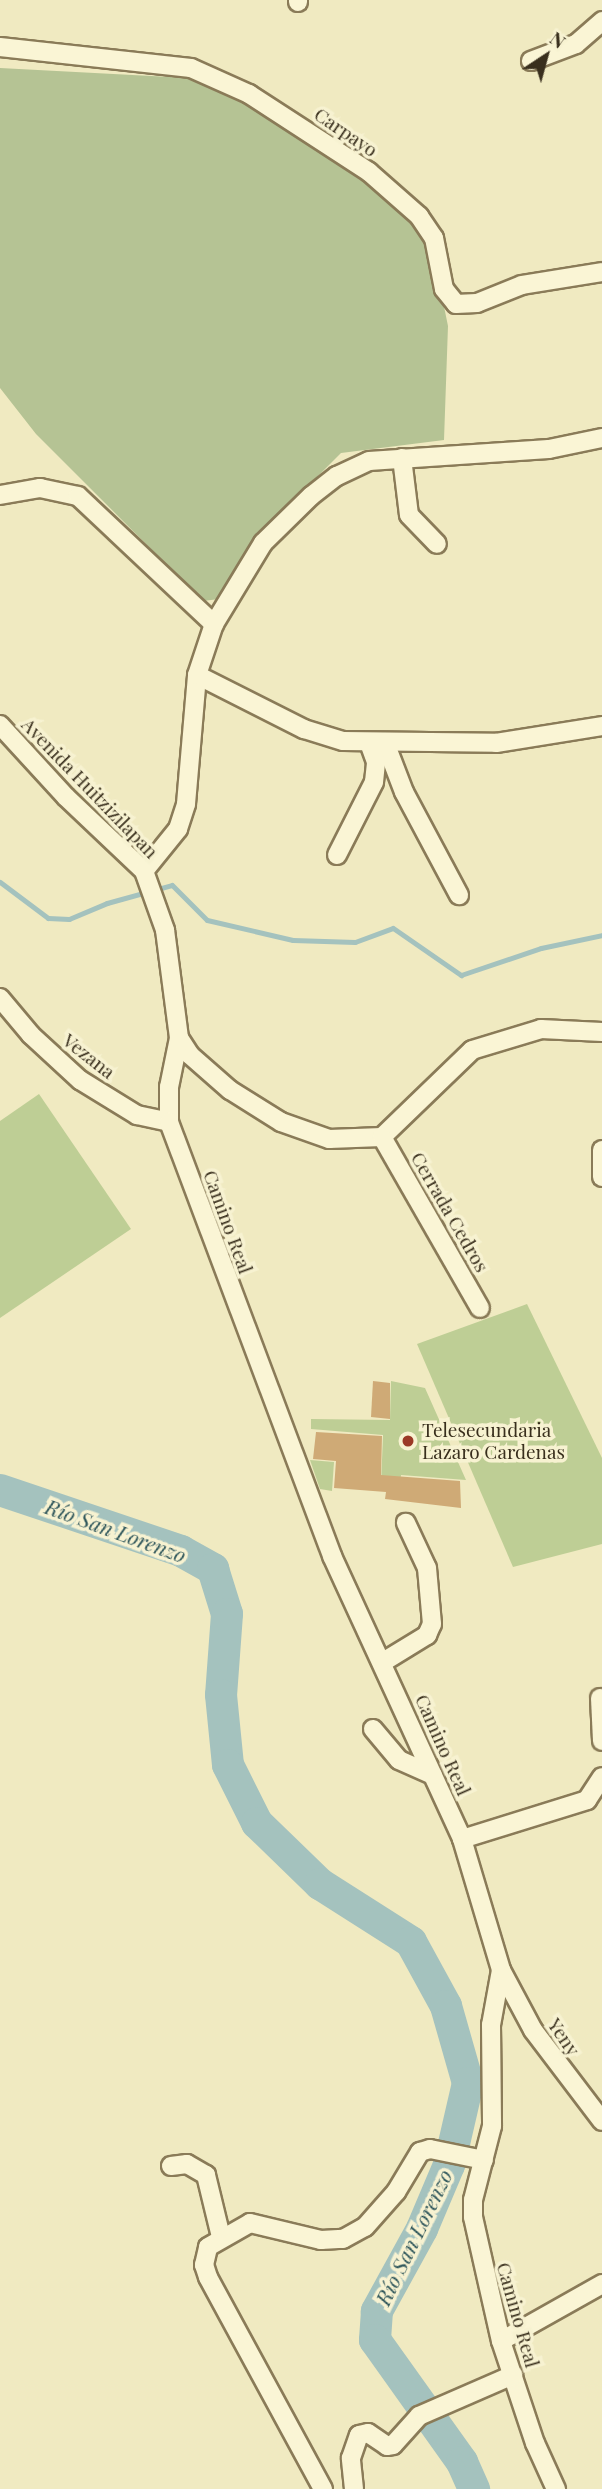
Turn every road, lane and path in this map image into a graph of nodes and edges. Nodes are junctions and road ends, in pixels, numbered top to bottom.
1 (602, 20) edge
2 (0, 47) edge
3 (531, 61) dead end
4 (602, 272) edge
5 (602, 438) edge
6 (402, 458) junction
7 (0, 495) edge
8 (437, 544) dead end
9 (214, 624) junction
10 (197, 675) junction
11 (0, 724) edge
12 (602, 726) edge
13 (377, 744) junction
14 (337, 855) dead end
15 (146, 877) junction
16 (459, 895) dead end
17 (0, 998) edge
18 (602, 1032) edge
19 (179, 1038) junction
20 (169, 1122) junction
21 (382, 1138) junction
22 (602, 1150) edge
23 (602, 1177) edge
24 (480, 1308) dead end
25 (406, 1523) dead end
26 (383, 1662) junction
27 (600, 1698) edge
28 (373, 1729) dead end
29 (602, 1741) edge
30 (433, 1775) junction
31 (602, 1777) edge
32 (461, 1839) junction
33 (501, 1970) junction
34 (602, 2121) edge
35 (484, 2160) junction
36 (171, 2166) dead end
37 (221, 2237) junction
38 (602, 2284) edge
39 (501, 2341) junction
40 (513, 2375) junction
41 (323, 2489) edge
42 (354, 2489) edge
43 (556, 2489) edge

1 - 3 street
2 - 4 street, Carpayo
5 - 6 street
6 - 8 street
6 - 9 street
7 - 9 street
9 - 10 street
10 - 13 street
10 - 15 street
11 - 15 street, Avenida Huitzizilapan
12 - 13 street
13 - 14 street
13 - 16 street
15 - 19 street
17 - 20 street, Vezana
18 - 21 street
19 - 20 street, Camino Real
19 - 21 street
20 - 26 street, Camino Real
21 - 24 street, Cerrada Cedros
22 - 23 street
25 - 26 street
26 - 30 street, Camino Real
27 - 29 street
28 - 30 street
30 - 32 street, Camino Real
31 - 32 street
32 - 33 street, Camino Real
33 - 34 street, Yeny
33 - 35 street, Camino Real
35 - 37 street
35 - 39 street, Camino Real
36 - 37 street
37 - 41 street
38 - 39 street
39 - 40 street, Camino Real
40 - 42 street
40 - 43 street, Camino Real

